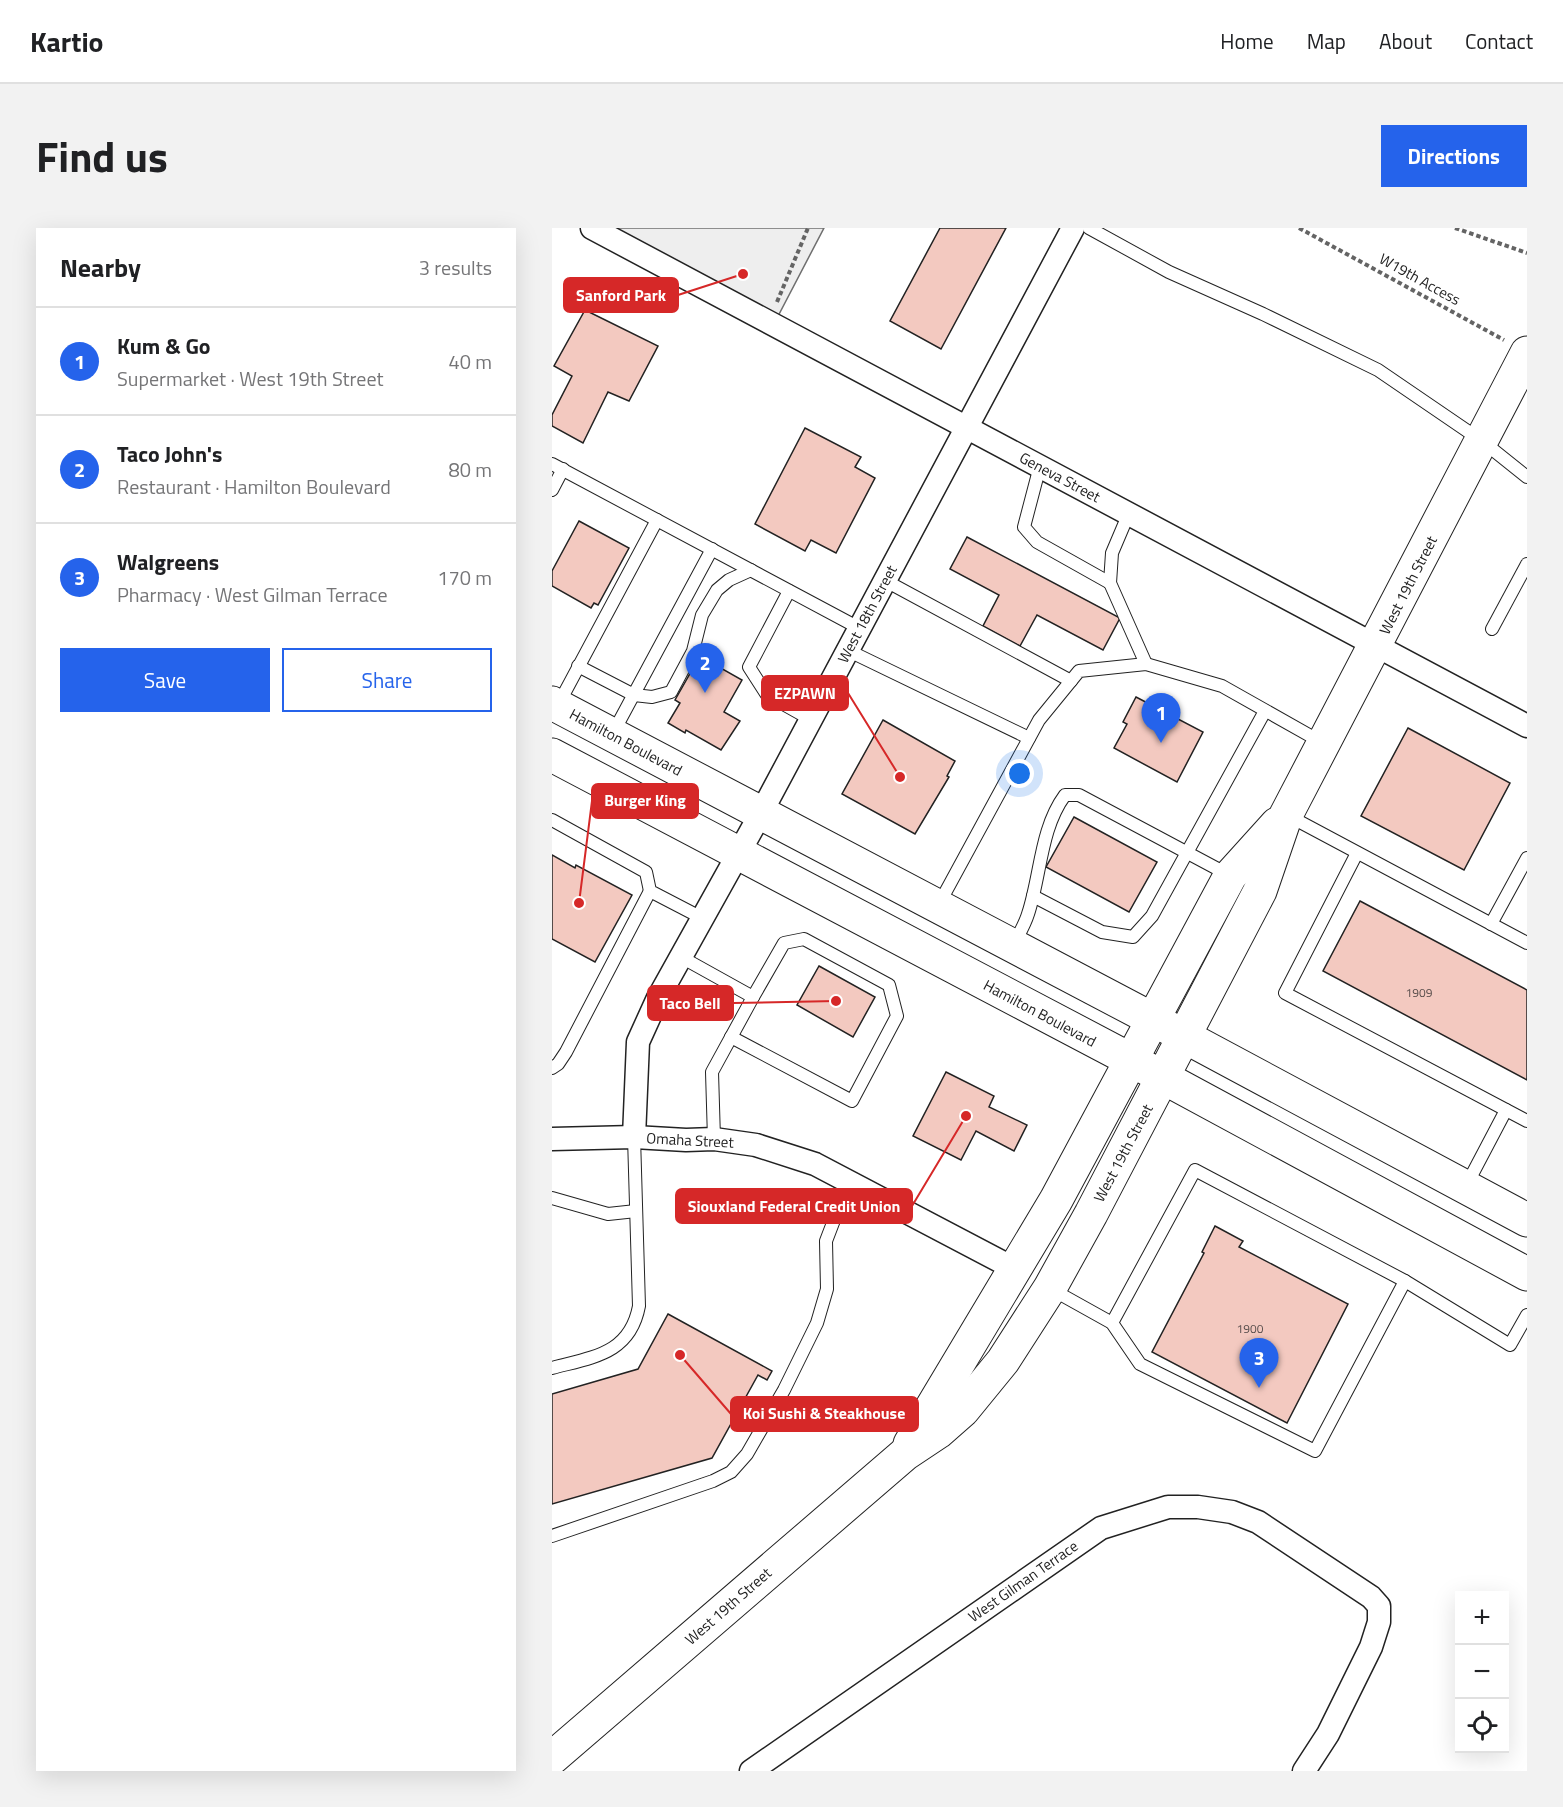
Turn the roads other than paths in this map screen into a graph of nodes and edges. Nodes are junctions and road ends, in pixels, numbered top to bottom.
1 (592, 228) edge
2 (1073, 228) edge
3 (1089, 228) edge
4 (1527, 353) edge
5 (966, 427) junction
6 (1482, 441) junction
7 (1040, 466) junction
8 (557, 467) edge
9 (1527, 477) edge
10 (552, 490) edge
11 (1129, 513) junction
12 (657, 520) junction
13 (712, 549) junction
14 (1527, 564) edge
15 (751, 570) junction
16 (884, 580) junction
17 (1110, 583) junction
18 (789, 591) junction
19 (859, 628) junction
20 (1492, 629) dead end
21 (1377, 645) junction
22 (847, 650) junction
23 (1146, 664) junction
24 (578, 666) junction
25 (1071, 681) junction
26 (634, 695) junction
27 (554, 704) edge
28 (1265, 711) junction
29 (810, 718) junction
30 (1527, 726) edge
31 (612, 735) junction
32 (1029, 738) junction
33 (1324, 744) junction
34 (552, 755) edge
35 (761, 813) junction
36 (1286, 815) junction
37 (552, 820) edge
38 (1187, 852) junction
39 (1357, 853) junction
40 (736, 854) junction
41 (1527, 858) edge
42 (1230, 876) junction
43 (650, 891) junction
44 (1033, 896) junction
45 (938, 907) junction
46 (702, 918) junction
47 (1491, 924) junction
48 (1527, 943) edge
49 (1013, 946) junction
50 (681, 957) junction
51 (753, 997) junction
52 (1152, 1019) junction
53 (731, 1037) junction
54 (1185, 1037) junction
55 (1131, 1060) junction
56 (552, 1068) edge
57 (1162, 1077) junction
58 (1506, 1110) junction
59 (1527, 1121) edge
60 (634, 1137) junction
61 (552, 1138) edge
62 (714, 1139) junction
63 (1084, 1148) junction
64 (849, 1181) junction
65 (1465, 1187) junction
66 (552, 1198) edge
67 (636, 1211) junction
68 (1527, 1220) edge
69 (1015, 1269) junction
70 (1527, 1274) edge
71 (1405, 1281) junction
72 (1050, 1288) junction
73 (1527, 1315) edge
74 (1112, 1323) junction
75 (552, 1368) edge
76 (963, 1410) junction
77 (905, 1454) junction
78 (552, 1536) edge
79 (552, 1758) edge
80 (751, 1771) edge
81 (1304, 1771) edge

1 - 5 street, Geneva Street
2 - 5 street, West 18th Street
3 - 6 lane
4 - 6 main road, West 19th Street
5 - 7 street, Geneva Street
5 - 16 street, West 18th Street
6 - 9 lane
6 - 21 main road, West 19th Street
7 - 11 street, Geneva Street
7 - 17 lane
8 - 10 lane
8 - 12 lane
11 - 17 lane
11 - 21 street, Geneva Street
12 - 13 lane
12 - 24 lane
13 - 15 lane
13 - 26 lane
14 - 20 lane
15 - 18 lane
15 - 26 lane
16 - 19 street, West 18th Street
16 - 25 lane
17 - 23 lane
18 - 19 lane
18 - 29 lane
19 - 22 street, West 18th Street
21 - 30 street, Geneva Street
21 - 33 main road, West 19th Street
22 - 29 street, West 18th Street
22 - 32 lane
23 - 25 lane
23 - 28 lane
24 - 26 lane
24 - 27 lane
25 - 32 lane
26 - 31 lane
27 - 31 main road, Hamilton Boulevard
28 - 33 lane
28 - 38 lane
29 - 35 street, West 18th Street
31 - 35 main road, Hamilton Boulevard
32 - 45 lane
33 - 36 main road, West 19th Street
34 - 40 main road, Hamilton Boulevard
35 - 40 street, West 18th Street
35 - 45 main road, Hamilton Boulevard
36 - 39 lane
36 - 42 main road, West 19th Street
36 - 54 main road, West 19th Street
37 - 43 lane
38 - 42 lane
38 - 44 lane
38 - 44 lane
39 - 47 lane
39 - 58 lane
40 - 46 street, West 18th Street
40 - 55 main road, Hamilton Boulevard
41 - 47 lane
42 - 52 main road, West 19th Street
43 - 46 lane
43 - 56 lane
44 - 49 lane
45 - 49 main road, Hamilton Boulevard
46 - 50 street, West 18th Street
47 - 48 lane
49 - 52 main road, Hamilton Boulevard
50 - 51 lane
50 - 60 street, West 18th Street
51 - 53 lane
51 - 53 lane
52 - 54 main road, Hamilton Boulevard
52 - 55 main road, West 19th Street
53 - 62 lane
54 - 57 main road, West 19th Street
54 - 65 main road, Hamilton Boulevard
55 - 57 main road, Hamilton Boulevard
55 - 63 main road, West 19th Street
57 - 70 main road, Hamilton Boulevard
57 - 72 main road, West 19th Street
58 - 59 lane
58 - 65 lane
60 - 61 street, Omaha Street
60 - 62 street, Omaha Street
60 - 67 lane
62 - 64 street, Omaha Street
63 - 69 main road, West 19th Street
63 - 72 main road
64 - 69 street, Omaha Street
64 - 78 lane
65 - 68 main road, Hamilton Boulevard
66 - 67 lane
67 - 75 lane
69 - 76 main road
69 - 77 main road, West 19th Street
71 - 73 lane
71 - 74 lane
71 - 74 lane
72 - 74 lane
72 - 76 main road, West 19th Street
76 - 77 main road, West 19th Street
77 - 79 main road, West 19th Street
80 - 81 street, West Gilman Terrace

